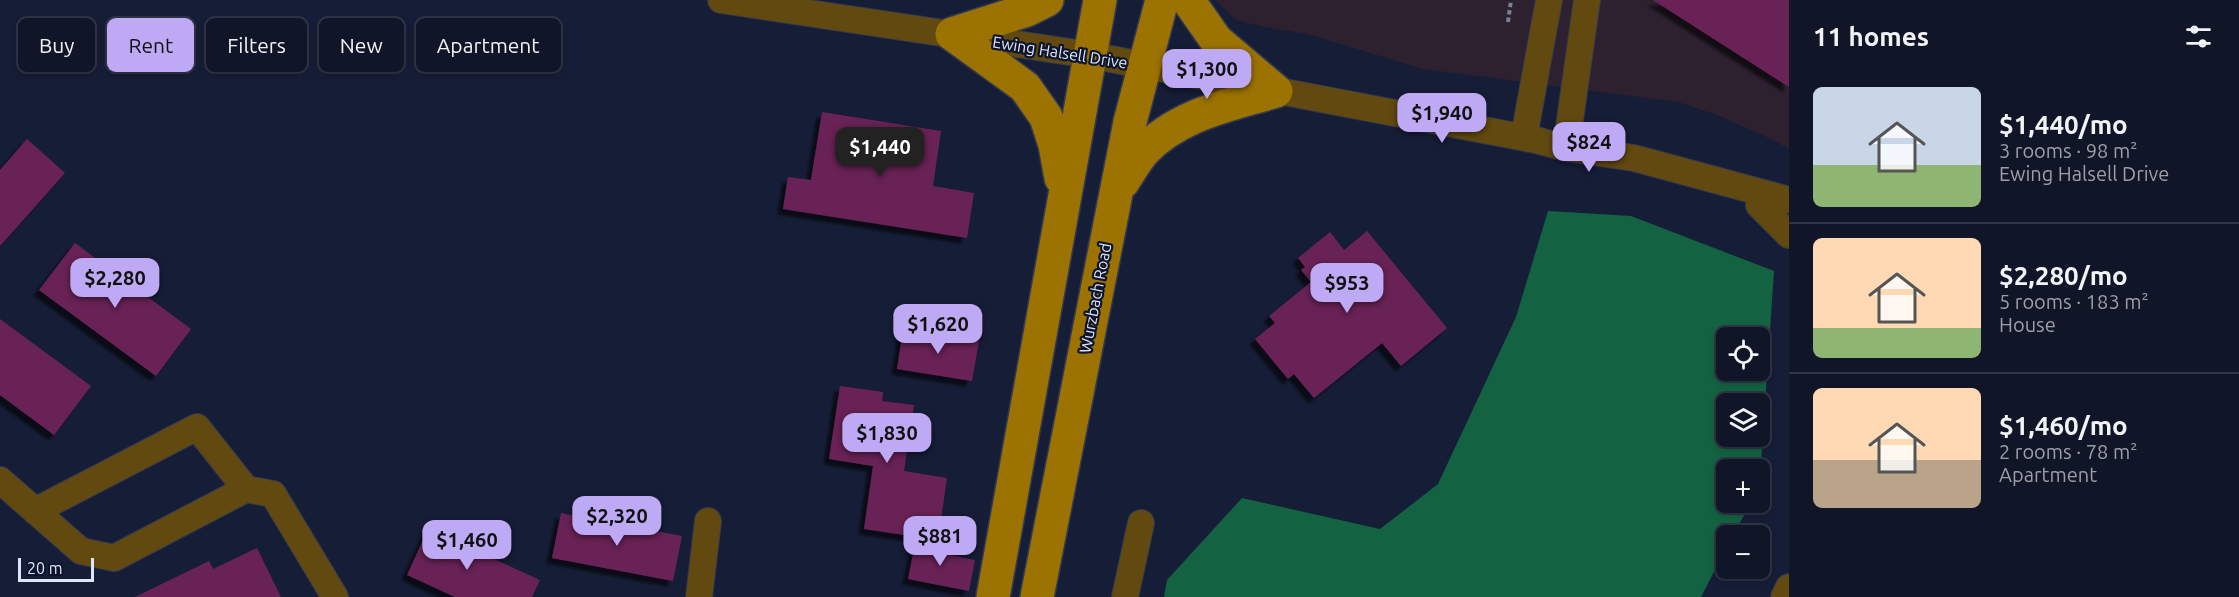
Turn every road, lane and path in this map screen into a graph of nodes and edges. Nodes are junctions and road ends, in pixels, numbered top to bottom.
1 (721, 0) edge
2 (1047, 0) edge
3 (1100, 0) edge
4 (1162, 0) edge
5 (1188, 0) edge
6 (1511, 0) edge
7 (1549, 0) edge
8 (1587, 0) edge
9 (851, 9) edge
10 (1508, 22) dead end
11 (952, 34) junction
12 (1090, 56) junction
13 (1146, 66) junction
14 (1276, 91) junction
15 (1524, 137) junction
16 (1566, 148) junction
17 (1714, 178) junction
18 (1116, 193) junction
19 (1064, 199) junction
20 (1789, 200) edge
21 (1759, 205) junction
22 (1789, 219) edge
23 (1789, 235) edge
24 (0, 480) edge
25 (246, 489) junction
26 (35, 511) junction
27 (708, 520) dead end
28 (1141, 523) dead end
29 (1789, 587) edge
30 (335, 597) edge
31 (699, 597) edge
32 (993, 597) edge
33 (1038, 597) edge
34 (1125, 597) edge
35 (1784, 597) edge

1 - 9 street, Ewing Halsell Drive
2 - 11 main road
3 - 12 main road
4 - 13 main road, Wurzbach Road
5 - 14 main road
6 - 10 path
7 - 15 street
8 - 16 street
9 - 11 street, Ewing Halsell Drive
11 - 12 street, Ewing Halsell Drive
11 - 19 main road
12 - 13 street, Ewing Halsell Drive
12 - 19 main road
13 - 14 street, Ewing Halsell Drive
13 - 18 main road, Wurzbach Road
14 - 15 street, Ewing Halsell Drive
14 - 18 main road
15 - 16 street, Ewing Halsell Drive
16 - 17 street, Ewing Halsell Drive
17 - 20 street, Ewing Halsell Drive
17 - 21 street, Ewing Halsell Drive
18 - 33 main road, Wurzbach Road
19 - 32 main road
21 - 22 street, Ewing Halsell Drive
21 - 23 street
24 - 26 street
25 - 26 street
25 - 26 street
25 - 30 street
27 - 31 street
28 - 34 street
29 - 35 street

